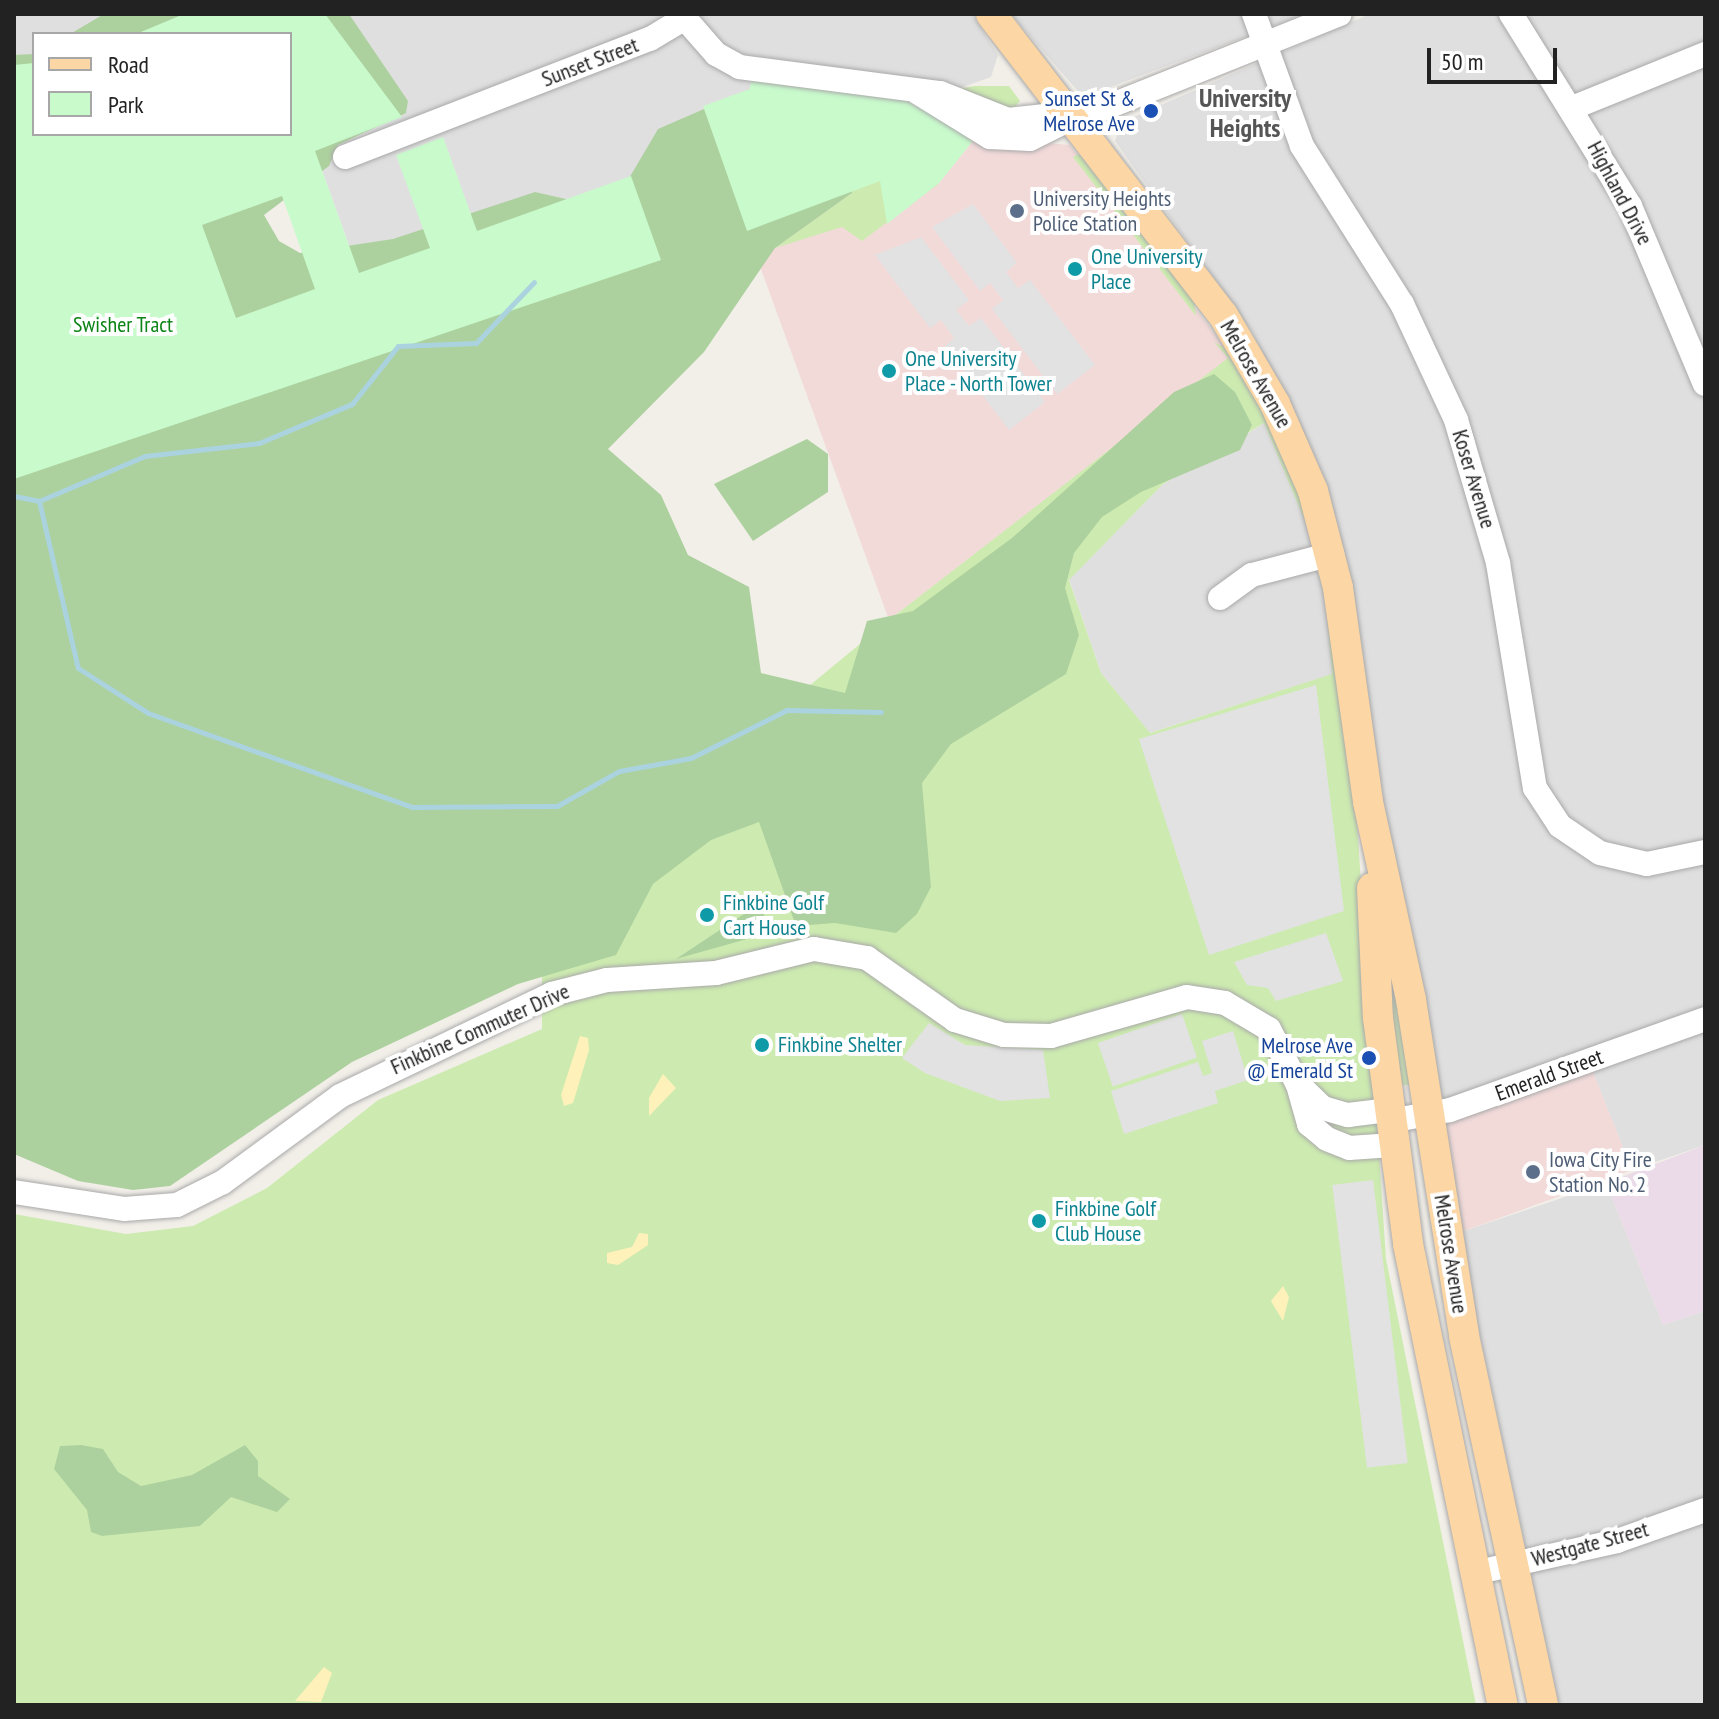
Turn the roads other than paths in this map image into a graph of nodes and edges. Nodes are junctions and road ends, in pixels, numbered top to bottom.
1 (991, 14) edge
2 (1254, 14) edge
3 (1340, 14) edge
4 (1511, 14) edge
5 (683, 16) edge
6 (1263, 43) junction
7 (1705, 54) edge
8 (1572, 108) junction
9 (1072, 118) junction
10 (345, 157) dead end
11 (1694, 320) edge
12 (1705, 384) edge
13 (1332, 554) junction
14 (1220, 598) dead end
15 (1368, 802) junction
16 (1705, 852) edge
17 (1705, 1019) edge
18 (1297, 1083) junction
19 (1429, 1115) junction
20 (1390, 1125) junction
21 (14, 1192) edge
22 (1705, 1510) edge
23 (1512, 1564) junction
24 (1474, 1573) junction
25 (1503, 1705) edge
26 (1543, 1705) edge

1 - 9 main road, Melrose Avenue
2 - 6 street, Koser Avenue
3 - 6 street, Sunset Street
4 - 8 street, Highland Drive
5 - 9 street, Sunset Street
5 - 10 street, Sunset Street
6 - 9 street, Sunset Street
6 - 16 street, Koser Avenue
7 - 8 street
8 - 11 street, Highland Drive
9 - 13 main road, Melrose Avenue
11 - 12 street, Highland Drive
13 - 14 street
13 - 15 main road, Melrose Avenue
15 - 19 main road, Melrose Avenue
15 - 20 main road, Melrose Avenue
17 - 19 street, Emerald Street
18 - 20 street, Finkbine Commuter Drive
18 - 20 street, Finkbine Commuter Drive
18 - 21 street, Finkbine Commuter Drive
19 - 20 street, Emerald Street
19 - 23 main road, Melrose Avenue
20 - 24 main road, Melrose Avenue
22 - 23 street, Westgate Street
23 - 24 street, Westgate Street
23 - 26 main road, Melrose Avenue
24 - 25 main road, Melrose Avenue

